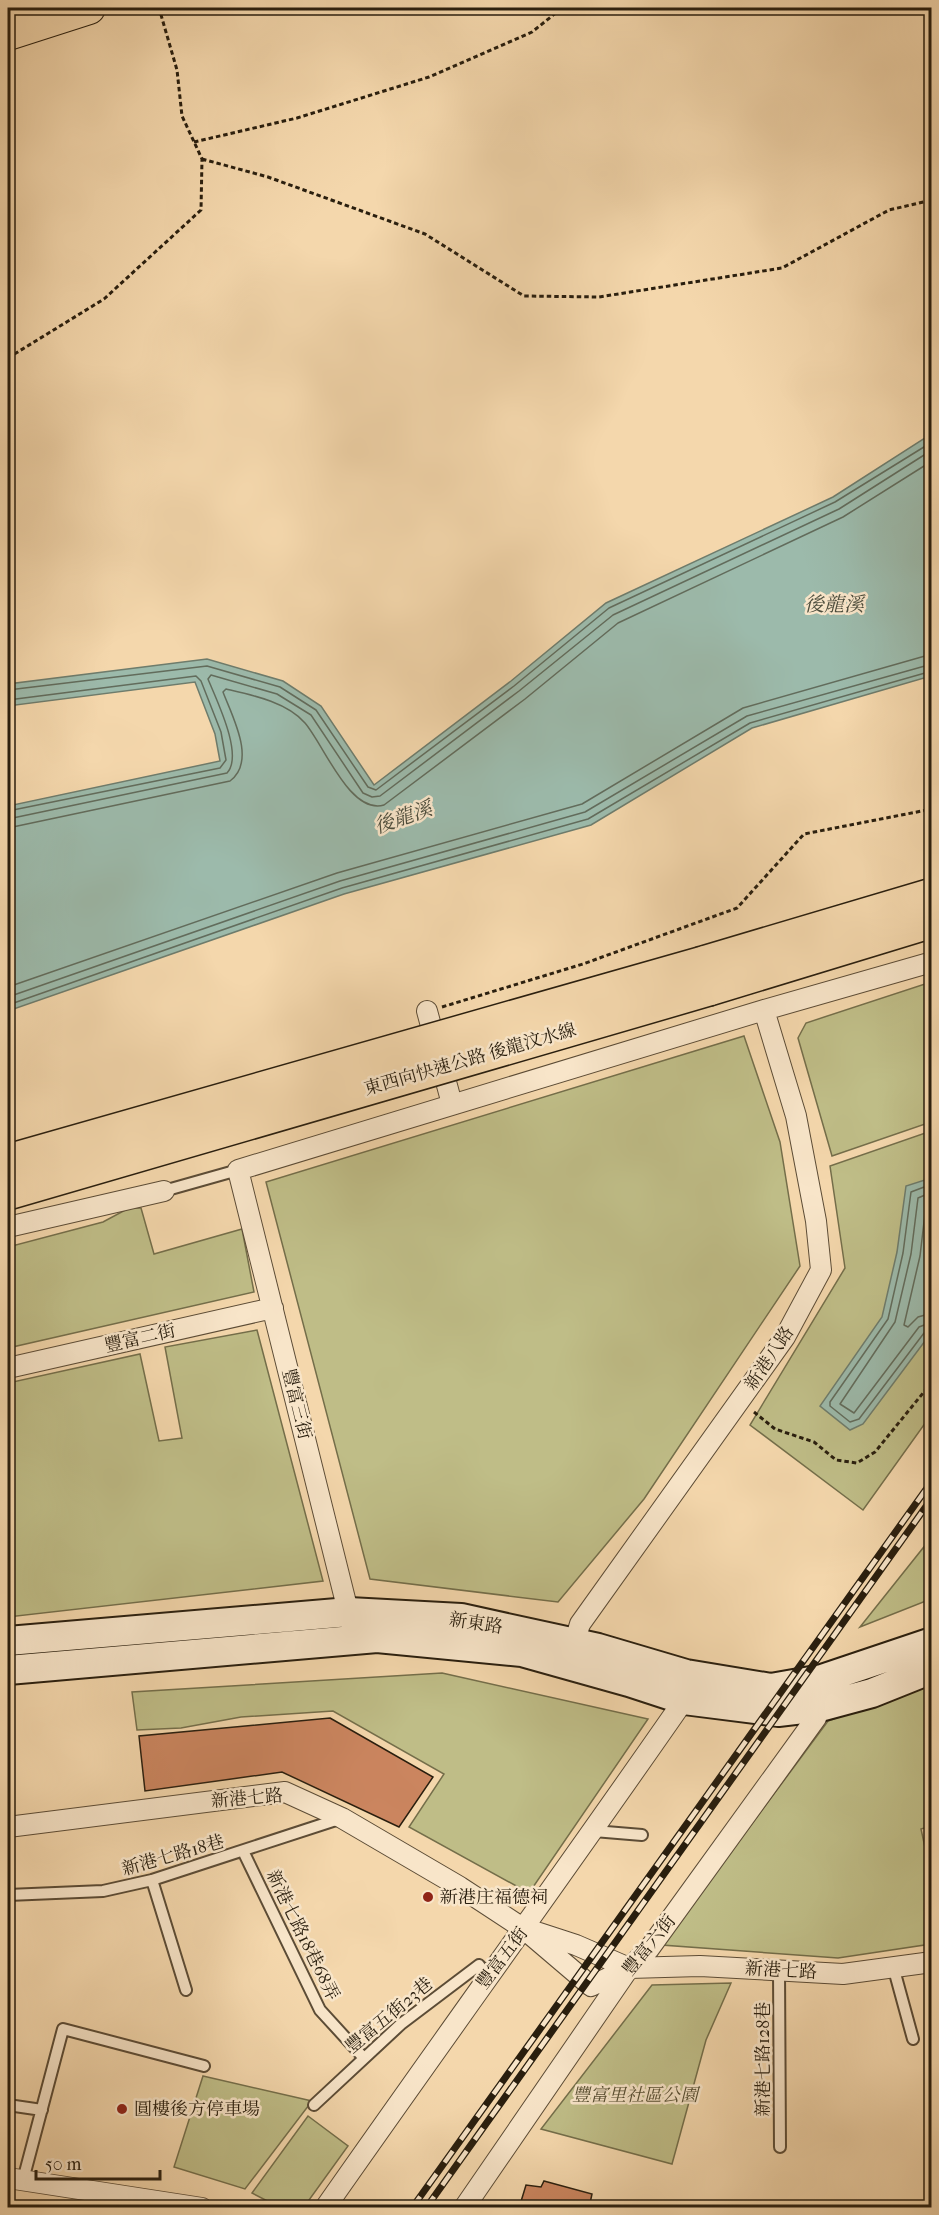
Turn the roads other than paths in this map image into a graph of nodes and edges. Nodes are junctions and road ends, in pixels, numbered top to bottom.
1 (89, 8) edge
2 (8, 34) edge
3 (932, 895) edge
4 (932, 921) edge
5 (932, 934) edge
6 (932, 962) edge
7 (766, 971) junction
8 (706, 976) junction
9 (764, 1010) junction
10 (428, 1011) road end
11 (452, 1104) junction
12 (8, 1161) edge
13 (238, 1170) junction
14 (164, 1191) junction
15 (8, 1193) edge
16 (8, 1227) edge
17 (8, 1237) edge
18 (273, 1308) junction
19 (8, 1368) edge
20 (352, 1625) junction
21 (8, 1641) edge
22 (932, 1642) edge
23 (571, 1653) junction
24 (932, 1669) edge
25 (8, 1670) edge
26 (685, 1687) junction
27 (821, 1693) junction
28 (342, 1818) junction
29 (8, 1827) edge
30 (594, 1831) junction
31 (642, 1835) dead end
32 (243, 1851) junction
33 (152, 1880) junction
34 (8, 1895) edge
35 (524, 1929) junction
36 (932, 1962) edge
37 (893, 1966) junction
38 (629, 1968) junction
39 (778, 1970) junction
40 (487, 1977) junction
41 (186, 1990) dead end
42 (913, 2039) dead end
43 (363, 2057) junction
44 (204, 2066) dead end
45 (8, 2105) edge
46 (314, 2105) dead end
47 (42, 2110) junction
48 (780, 2147) dead end
49 (15, 2179) edge
50 (202, 2208) edge
51 (326, 2208) edge
52 (464, 2208) edge

1 - 2 main road
3 - 8 highway, 東西向快速公路 後龍汶水線
4 - 7 highway, 東西向快速公路 後龍汶水線
5 - 7 highway
6 - 9 street
7 - 8 highway, 東西向快速公路 後龍汶水線
8 - 12 highway, 東西向快速公路 後龍汶水線, bridge
8 - 15 highway, 東西向快速公路 後龍汶水線, bridge
9 - 11 street
9 - 23 street, 新港八路
10 - 11 street
11 - 13 street
13 - 14 lane
13 - 18 street, 豐富三街
14 - 16 street
14 - 17 lane
18 - 19 street, 豐富二街
18 - 20 street, 豐富三街
20 - 21 main road, 新東路
20 - 23 main road, 新東路
20 - 25 main road, 新東路
22 - 27 main road, 新東路
23 - 26 main road, 新東路
24 - 27 main road, 新東路
26 - 27 main road, 新東路
26 - 30 street, 豐富五街
27 - 38 street, 豐富六街
28 - 29 street, 新港七路
28 - 32 lane, 新港七路18巷
28 - 35 street, 新港七路
30 - 31 lane
30 - 35 street, 豐富五街
32 - 33 lane, 新港七路18巷
32 - 43 lane, 新港七路18巷68弄
33 - 34 lane, 新港七路18巷
33 - 41 lane
35 - 38 street, 新港七路
35 - 38 street, 新港七路
35 - 40 street, 豐富五街
36 - 37 street, 新港七路
37 - 39 street, 新港七路
37 - 42 lane
38 - 39 street, 新港七路
38 - 52 street, 豐富六街
39 - 48 lane, 新港七路128巷
40 - 43 lane, 豐富五街23巷
40 - 51 street, 豐富五街
43 - 46 lane, 豐富五街23巷
44 - 47 lane
45 - 47 lane
47 - 49 lane
49 - 50 street

